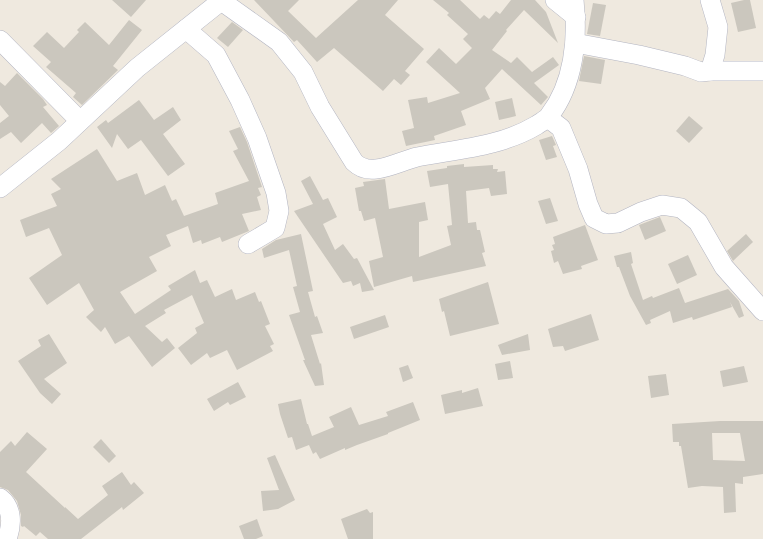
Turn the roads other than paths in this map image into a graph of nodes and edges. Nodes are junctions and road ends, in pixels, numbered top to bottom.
1 (555, 0) edge
2 (710, 0) edge
3 (221, 1) edge
4 (575, 8) edge
5 (186, 29) junction
6 (0, 40) edge
7 (575, 43) junction
8 (710, 71) junction
9 (763, 71) edge
10 (548, 118) junction
11 (80, 121) junction
12 (0, 188) edge
13 (248, 244) dead end
14 (763, 311) edge
15 (0, 498) edge
16 (10, 538) edge

1 - 4 street
2 - 8 street
3 - 5 street
3 - 10 street
4 - 7 street
5 - 11 street
5 - 13 street
6 - 11 street
7 - 8 street
7 - 10 street
8 - 9 street
10 - 14 street
11 - 12 street
15 - 16 street

